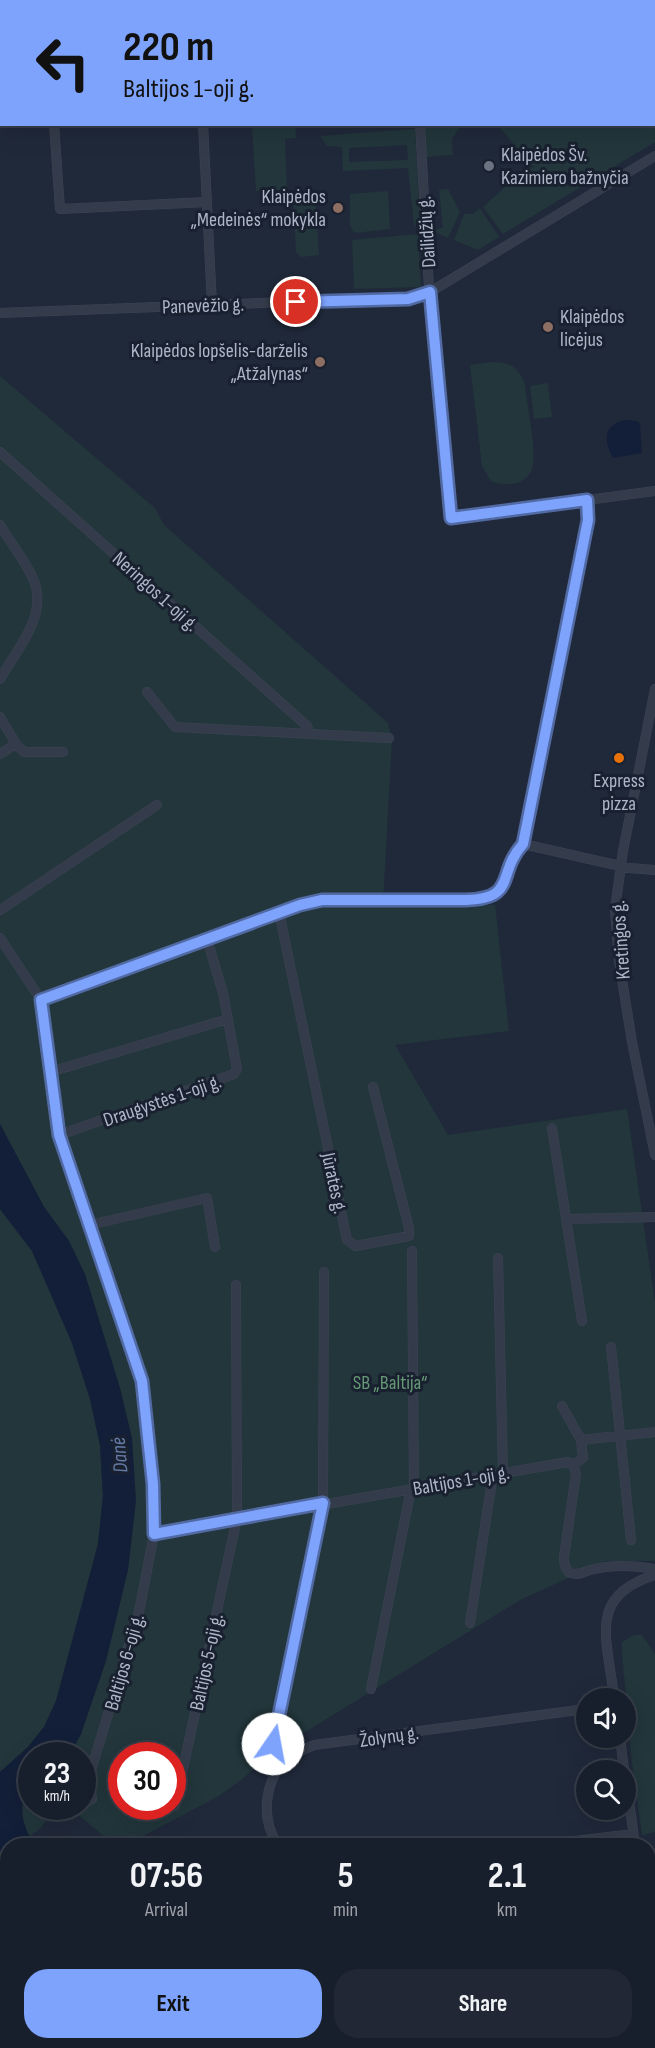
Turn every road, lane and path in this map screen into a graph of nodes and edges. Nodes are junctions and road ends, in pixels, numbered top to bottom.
1 (54, 126) edge
2 (203, 126) edge
3 (420, 126) edge
4 (655, 156) edge
5 (207, 202) junction
6 (430, 292) junction
7 (212, 305) junction
8 (0, 313) edge
9 (0, 452) edge
10 (655, 491) edge
11 (587, 500) junction
12 (0, 525) edge
13 (0, 679) edge
14 (655, 688) edge
15 (147, 692) dead end
16 (0, 717) edge
17 (309, 732) junction
18 (389, 738) dead end
19 (16, 744) junction
20 (63, 752) dead end
21 (0, 754) edge
22 (157, 805) dead end
23 (523, 844) junction
24 (620, 866) junction
25 (655, 870) edge
26 (0, 909) edge
27 (279, 912) junction
28 (0, 938) edge
29 (207, 939) junction
30 (41, 1000) junction
31 (228, 1018) junction
32 (50, 1072) junction
33 (373, 1087) dead end
34 (552, 1128) dead end
35 (59, 1135) junction
36 (655, 1155) edge
37 (655, 1217) edge
38 (566, 1219) junction
39 (89, 1224) junction
40 (215, 1247) dead end
41 (412, 1251) dead end
42 (498, 1258) dead end
43 (324, 1272) dead end
44 (236, 1285) dead end
45 (582, 1322) dead end
46 (611, 1347) dead end
47 (562, 1406) dead end
48 (655, 1432) edge
49 (621, 1436) junction
50 (580, 1440) junction
51 (573, 1464) junction
52 (498, 1473) junction
53 (412, 1488) junction
54 (323, 1503) junction
55 (237, 1518) junction
56 (154, 1534) junction
57 (631, 1540) dead end
58 (655, 1569) edge
59 (655, 1575) edge
60 (470, 1623) dead end
61 (613, 1688) edge
62 (371, 1689) dead end
63 (576, 1710) edge
64 (273, 1744) dead end
65 (96, 1749) edge
66 (186, 1755) edge
67 (631, 1820) edge
68 (633, 1834) junction
69 (274, 1838) edge
70 (600, 1838) edge
71 (634, 1838) edge

1 - 5 street
2 - 5 street
3 - 6 street, Dailidžių g.
4 - 6 street, Panevėžio g.
5 - 7 street
6 - 7 street, Panevėžio g.
6 - 11 street, Dailidžių g.
7 - 8 street, Panevėžio g.
9 - 17 street, Neringos 1-oji g.
10 - 11 street
11 - 23 street
12 - 13 street
14 - 24 street, Kretingos g.
15 - 17 street
16 - 19 street
17 - 18 street
19 - 20 street
19 - 21 street
22 - 26 street
23 - 24 street
23 - 27 street
24 - 25 street
24 - 36 street, Kretingos g.
27 - 29 street
27 - 33 street, Jūratės g.
28 - 30 street
29 - 30 street
29 - 31 street, Draugystės 1-oji g.
30 - 32 street, Baltijos 6-oji g.
31 - 32 street
31 - 35 street, Draugystės 1-oji g.
32 - 35 street, Baltijos 6-oji g.
34 - 38 street
35 - 39 street, Baltijos 6-oji g.
37 - 38 street
38 - 45 street
39 - 40 street
39 - 56 street, Baltijos 6-oji g.
41 - 53 street
42 - 52 street
43 - 54 street
44 - 55 street, Baltijos 5-oji g.
46 - 49 street
47 - 50 street
48 - 49 street
49 - 50 street
49 - 57 street
50 - 51 street
51 - 52 street, Baltijos 1-oji g.
51 - 58 street
52 - 53 street, Baltijos 1-oji g.
52 - 60 street
53 - 54 street, Baltijos 1-oji g.
53 - 62 street
54 - 55 street, Baltijos 1-oji g.
54 - 64 street
55 - 56 street, Baltijos 1-oji g.
55 - 66 street, Baltijos 5-oji g.
56 - 65 street, Baltijos 6-oji g.
59 - 61 street
63 - 69 street, Žolynų g.
67 - 68 street
68 - 70 street
68 - 71 street

